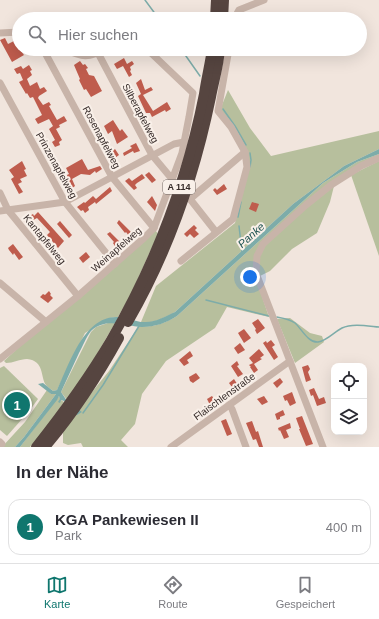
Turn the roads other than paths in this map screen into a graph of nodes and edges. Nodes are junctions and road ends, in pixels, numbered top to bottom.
1 (216, 0) edge
2 (224, 0) edge
3 (264, 0) edge
4 (215, 12) edge
5 (223, 12) edge
6 (238, 12) edge
7 (12, 32) edge
8 (0, 33) edge
9 (47, 56) edge
10 (100, 56) edge
11 (154, 56) edge
12 (211, 56) edge
13 (219, 56) edge
14 (228, 56) edge
15 (0, 83) edge
16 (184, 142) junction
17 (245, 152) junction
18 (152, 155) junction
19 (379, 158) edge
20 (112, 177) junction
21 (172, 179) junction
22 (0, 193) edge
23 (65, 202) junction
24 (8, 210) junction
25 (0, 211) edge
26 (154, 228) junction
27 (216, 232) junction
28 (181, 261) dead end
29 (115, 264) junction
30 (0, 283) edge
31 (78, 296) junction
32 (125, 321) junction
33 (46, 322) junction
34 (0, 359) edge
35 (290, 361) junction
36 (229, 405) junction
37 (36, 447) edge
38 (45, 447) edge
39 (170, 447) edge
40 (246, 447) edge
41 (323, 447) edge

1 - 4 highway
2 - 5 highway
3 - 6 street
7 - 8 street
9 - 20 street, Rosenapfelweg
10 - 18 street, Silberapfelweg
11 - 16 street, Weinapfelweg
12 - 32 highway, A 114
13 - 32 highway, A 114
14 - 17 street
15 - 23 street, Prinzenapfelweg
16 - 18 street
16 - 21 street, Weinapfelweg
17 - 27 street
17 - 27 street
18 - 20 street
18 - 21 street, Silberapfelweg
19 - 35 street
20 - 23 street
20 - 26 street, Rosenapfelweg
21 - 26 street, Weinapfelweg
22 - 24 street, Kantapfelweg
23 - 24 street
23 - 29 street, Prinzenapfelweg
24 - 25 street
24 - 31 street, Kantapfelweg
26 - 29 street, Weinapfelweg
27 - 28 street
29 - 31 street, Weinapfelweg
30 - 33 street
31 - 33 street, Weinapfelweg
32 - 37 highway, A 114
32 - 38 highway, A 114
33 - 34 street, Weinapfelweg
35 - 36 street, Flaischlenstraße
35 - 41 street
36 - 39 street, Flaischlenstraße
36 - 40 street

